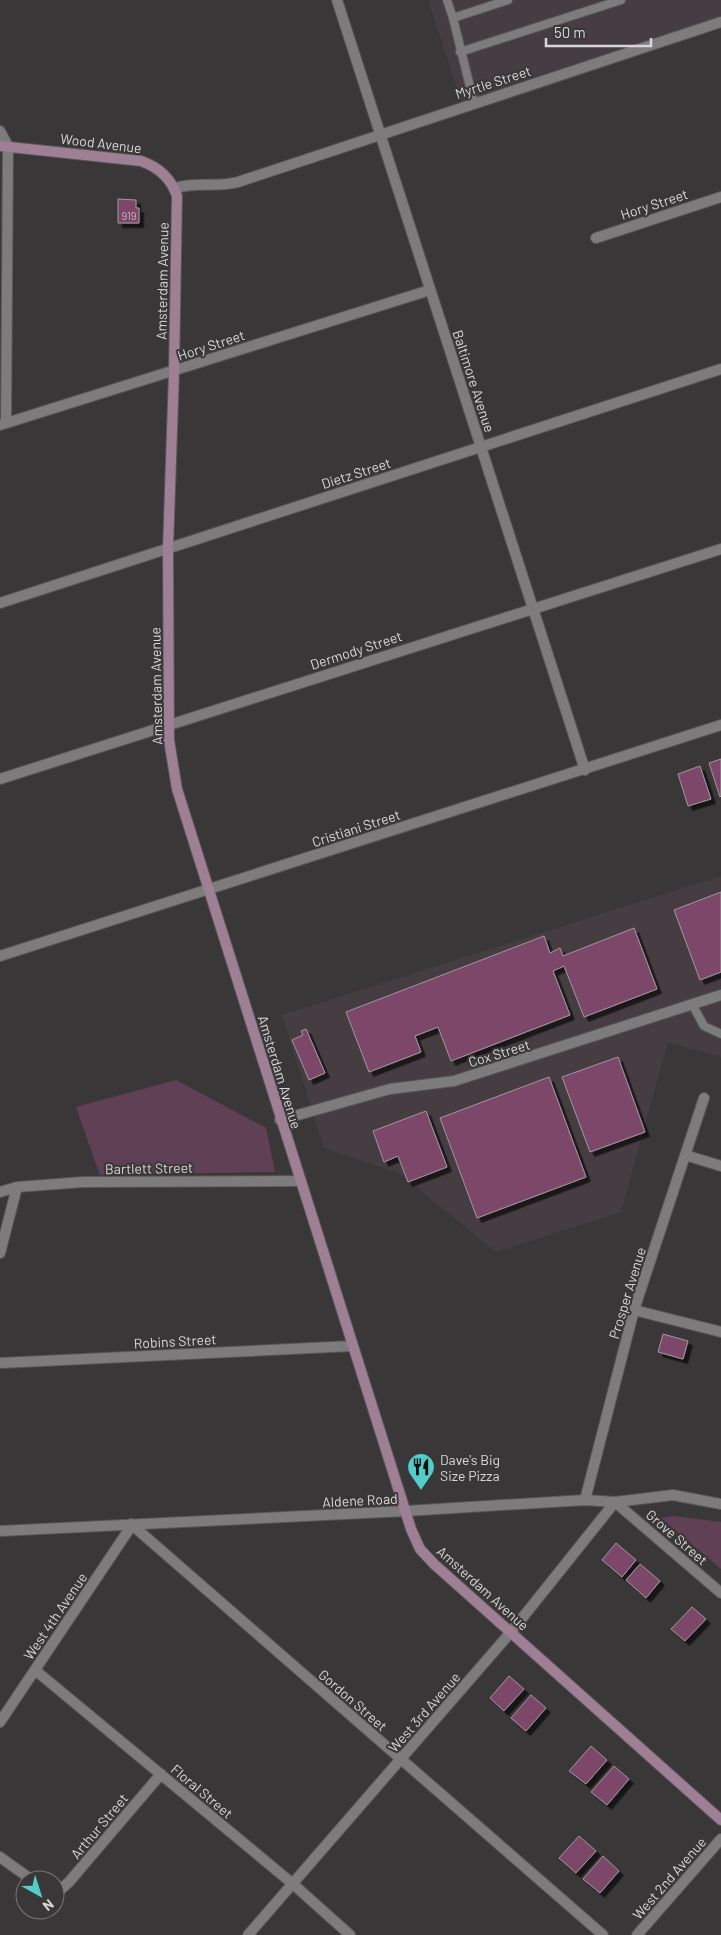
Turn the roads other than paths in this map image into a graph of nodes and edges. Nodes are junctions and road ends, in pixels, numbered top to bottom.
1 (337, 0) edge
2 (446, 0) edge
3 (508, 0) edge
4 (621, 0) edge
5 (453, 18) junction
6 (721, 22) edge
7 (460, 52) junction
8 (474, 103) junction
9 (0, 132) edge
10 (380, 134) junction
11 (4, 146) edge
12 (174, 189) junction
13 (721, 197) edge
14 (596, 238) dead end
15 (430, 290) junction
16 (721, 369) edge
17 (174, 372) junction
18 (3, 424) edge
19 (481, 447) junction
20 (721, 548) edge
21 (168, 549) junction
22 (0, 603) edge
23 (533, 608) junction
24 (168, 724) junction
25 (721, 725) edge
26 (585, 770) junction
27 (0, 779) edge
28 (208, 889) junction
29 (0, 956) edge
30 (721, 995) edge
31 (692, 1004) junction
32 (721, 1034) edge
33 (704, 1098) dead end
34 (280, 1120) junction
35 (685, 1155) junction
36 (721, 1166) edge
37 (300, 1181) junction
38 (17, 1187) junction
39 (0, 1192) edge
40 (0, 1253) edge
41 (634, 1310) junction
42 (721, 1332) edge
43 (352, 1346) junction
44 (0, 1363) edge
45 (585, 1500) junction
46 (615, 1502) junction
47 (721, 1504) edge
48 (406, 1511) junction
49 (131, 1524) junction
50 (0, 1531) edge
51 (721, 1593) edge
52 (511, 1632) junction
53 (35, 1670) junction
54 (0, 1722) edge
55 (401, 1759) junction
56 (161, 1774) junction
57 (721, 1820) edge
58 (721, 1839) edge
59 (0, 1857) edge
60 (18, 1870) edge
61 (293, 1884) junction
62 (65, 1886) edge
63 (248, 1935) edge
64 (350, 1935) edge
65 (603, 1935) edge
66 (637, 1935) edge

1 - 10 street, Baltimore Avenue
2 - 5 lane
3 - 5 lane
4 - 7 lane
5 - 7 lane
6 - 8 street, Myrtle Street
7 - 8 lane
8 - 10 street, Myrtle Street
9 - 11 street
10 - 12 street, Myrtle Street
10 - 15 street, Baltimore Avenue
11 - 12 main road, Wood Avenue
11 - 18 street
12 - 17 main road, Amsterdam Avenue
13 - 14 street, Hory Street
15 - 17 street, Hory Street
15 - 19 street, Baltimore Avenue
16 - 19 street, Dietz Street
17 - 18 street, Hory Street
17 - 21 main road, Amsterdam Avenue
19 - 21 street, Dietz Street
19 - 23 street, Baltimore Avenue
20 - 23 street, Dermody Street
21 - 22 street, Dietz Street
21 - 24 main road, Amsterdam Avenue
23 - 24 street, Dermody Street
23 - 26 street, Baltimore Avenue
24 - 27 street, Dermody Street
24 - 28 main road, Amsterdam Avenue
25 - 26 street, Cristiani Street
26 - 28 street, Cristiani Street
28 - 29 street, Cristiani Street
28 - 34 main road, Amsterdam Avenue
30 - 31 street, Cox Street
31 - 32 lane
31 - 34 street, Cox Street
33 - 35 street, Prosper Avenue
34 - 37 main road, Amsterdam Avenue
35 - 36 street
35 - 41 street, Prosper Avenue
37 - 38 street, Bartlett Street
37 - 43 main road, Amsterdam Avenue
38 - 39 street, Bartlett Street
38 - 40 street
41 - 42 street
41 - 45 street, Prosper Avenue
43 - 44 street, Robins Street
43 - 48 main road, Amsterdam Avenue
45 - 46 street, Aldene Road
45 - 48 street, Aldene Road
46 - 47 street, Aldene Road
46 - 51 street, Grove Street
46 - 52 street, West 3rd Avenue
48 - 49 street, Aldene Road
48 - 52 main road, Amsterdam Avenue
49 - 50 street, Aldene Road
49 - 53 street, West 4th Avenue
49 - 55 street, Gordon Street
52 - 55 street, West 3rd Avenue
52 - 57 main road, Amsterdam Avenue
53 - 54 street, West 4th Avenue
53 - 56 street, Floral Street
55 - 61 street, West 3rd Avenue
55 - 65 street, Gordon Street
56 - 61 street, Floral Street
56 - 62 street, Arthur Street
58 - 66 street, West 2nd Avenue
59 - 60 street
61 - 63 street, West 3rd Avenue
61 - 64 street, Floral Street

